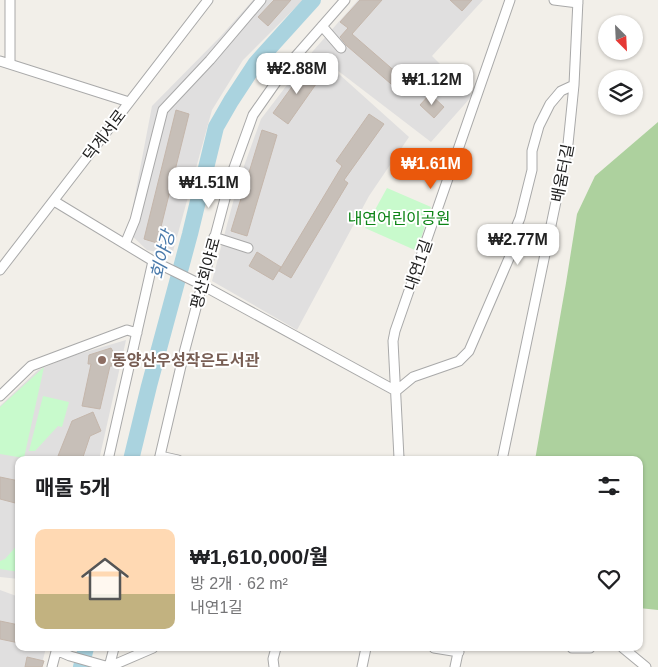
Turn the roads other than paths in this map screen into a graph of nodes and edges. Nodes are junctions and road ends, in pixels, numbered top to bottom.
1 (10, 0) edge
2 (208, 0) edge
3 (261, 0) edge
4 (345, 0) edge
5 (510, 0) edge
6 (554, 0) edge
7 (578, 1) edge
8 (322, 26) junction
9 (341, 48) dead end
10 (0, 61) edge
11 (10, 64) junction
12 (574, 85) junction
13 (128, 102) junction
14 (54, 201) junction
15 (214, 237) junction
16 (125, 244) junction
17 (248, 248) dead end
18 (153, 261) junction
19 (0, 270) edge
20 (202, 285) junction
21 (137, 333) junction
22 (396, 391) junction
23 (0, 396) edge
24 (109, 456) edge
25 (160, 456) edge
26 (400, 456) edge
27 (503, 456) edge
28 (56, 651) edge
29 (60, 651) edge
30 (113, 651) edge
31 (146, 651) edge
32 (275, 651) edge
33 (365, 651) edge
34 (459, 651) edge
35 (627, 651) edge
36 (52, 667) edge
37 (109, 667) edge
38 (274, 667) edge
39 (362, 667) edge
40 (456, 667) edge
41 (646, 667) edge

1 - 11 street
2 - 13 street, 덕계서로
3 - 16 street
4 - 8 street, 평산회야로
5 - 22 street, 내연1길
6 - 7 street
7 - 12 street, 배움터길
8 - 9 street
8 - 15 street, 평산회야로
10 - 11 street
11 - 13 street
12 - 22 street
12 - 27 street, 배움터길
13 - 14 street, 덕계서로
14 - 16 street
14 - 19 street, 덕계서로
15 - 17 street
15 - 20 street, 평산회야로
16 - 18 street
18 - 20 street
18 - 21 street
20 - 22 street
20 - 25 street, 평산회야로
21 - 23 street
21 - 24 street
22 - 26 street, 내연1길
28 - 36 street
29 - 37 street
30 - 37 street
31 - 37 street
32 - 38 street
33 - 39 street
34 - 40 street
35 - 41 street

